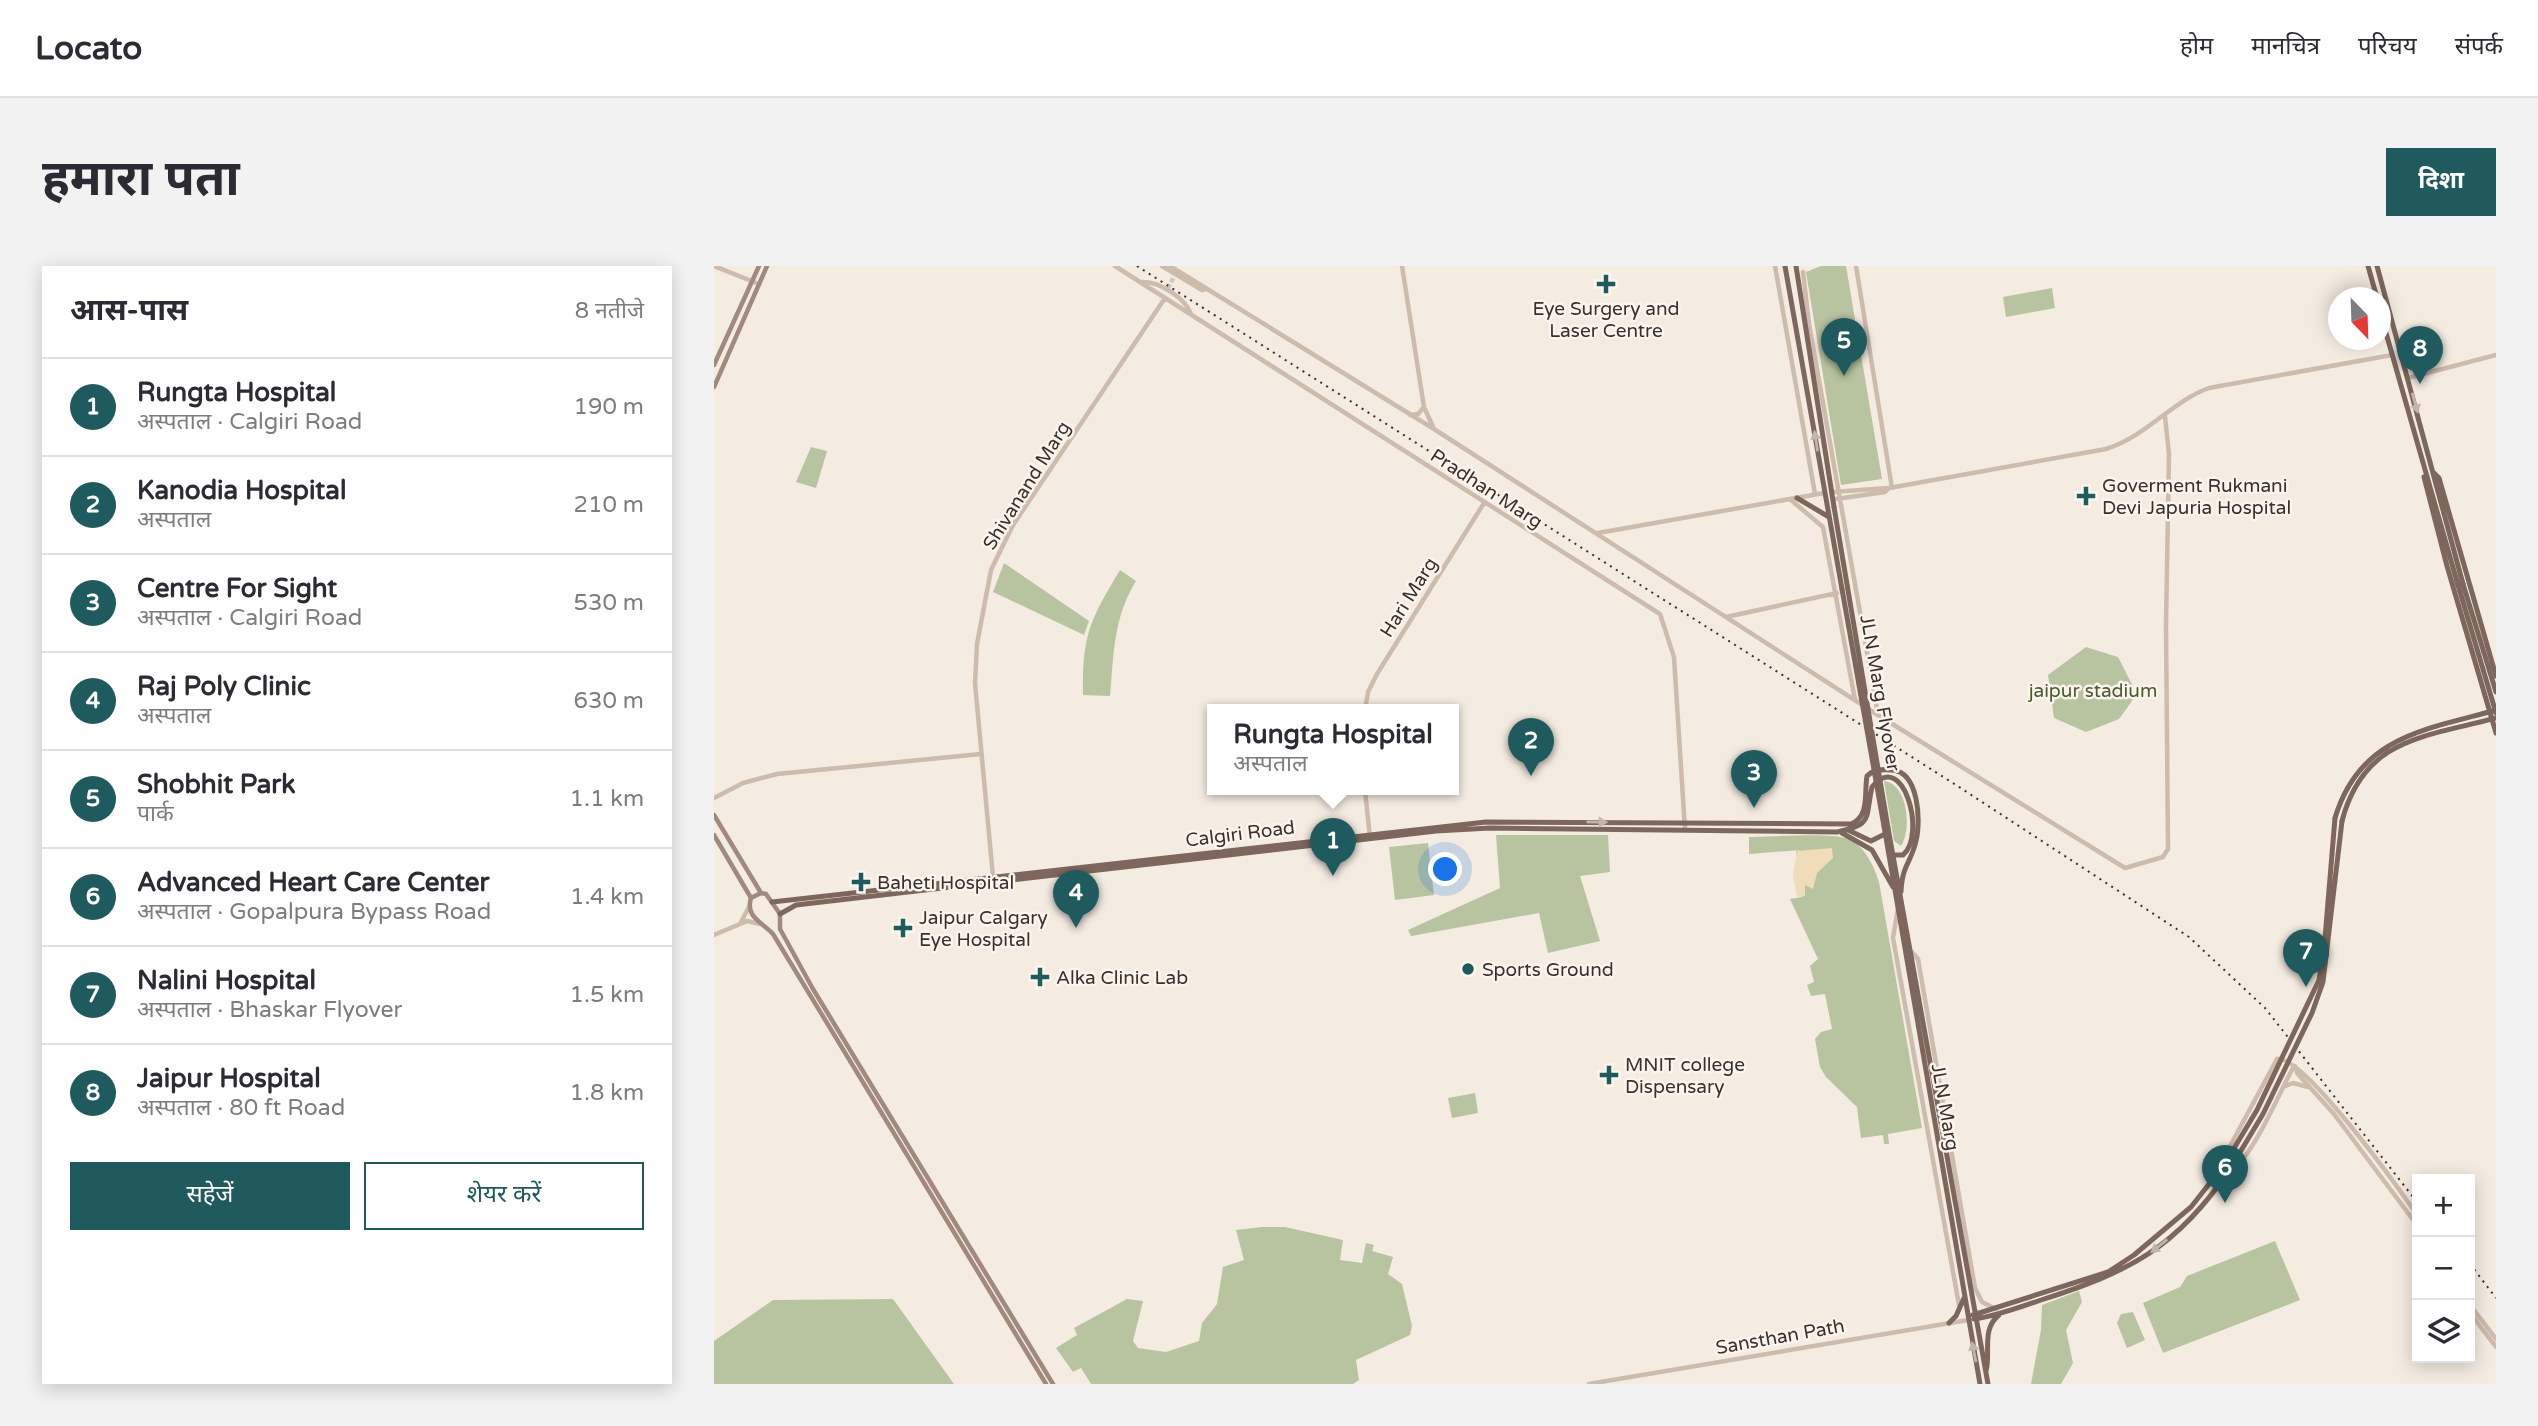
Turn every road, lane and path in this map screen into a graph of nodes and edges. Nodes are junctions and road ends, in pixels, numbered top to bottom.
1 (714, 266) edge
2 (759, 266) edge
3 (767, 266) edge
4 (1115, 266) edge
5 (1162, 266) edge
6 (1170, 266) edge
7 (1402, 266) edge
8 (1785, 266) edge
9 (1856, 266) edge
10 (2368, 266) edge
11 (2377, 266) edge
12 (1775, 269) edge
13 (1800, 269) edge
14 (752, 282) junction
15 (1140, 282) junction
16 (759, 284) junction
17 (2373, 287) edge
18 (1207, 289) junction
19 (1165, 298) junction
20 (1805, 308) junction
21 (1191, 314) junction
22 (2391, 350) edge
23 (2392, 355) junction
24 (2496, 355) edge
25 (714, 365) edge
26 (2408, 378) junction
27 (714, 387) edge
28 (1424, 407) junction
29 (1409, 415) junction
30 (2165, 417) junction
31 (1434, 429) junction
32 (2428, 471) junction
33 (1891, 488) junction
34 (1835, 492) junction
35 (1824, 493) junction
36 (1815, 494) junction
37 (1793, 499) junction
38 (1836, 500) junction
39 (1484, 503) junction
40 (1830, 520) junction
41 (1598, 533) junction
42 (1855, 589) junction
43 (1836, 594) junction
44 (1726, 617) junction
45 (2493, 664) junction
46 (2477, 669) junction
47 (2496, 676) edge
48 (2496, 692) edge
49 (1855, 701) junction
50 (1366, 704) edge
51 (2494, 712) edge
52 (1878, 715) junction
53 (2494, 719) edge
54 (2496, 733) edge
55 (981, 754) junction
56 (1366, 795) edge
57 (714, 798) edge
58 (2341, 811) junction
59 (714, 815) edge
60 (1844, 826) junction
61 (1685, 827) junction
62 (1715, 827) junction
63 (1886, 829) junction
64 (1837, 832) junction
65 (714, 835) edge
66 (1370, 836) junction
67 (1892, 855) junction
68 (993, 877) junction
69 (1898, 891) junction
70 (761, 892) junction
71 (751, 898) junction
72 (772, 902) junction
73 (749, 907) junction
74 (780, 914) junction
75 (779, 922) junction
76 (740, 923) junction
77 (760, 924) junction
78 (766, 927) junction
79 (714, 935) edge
80 (2295, 1066) junction
81 (2283, 1087) junction
82 (2312, 1089) junction
83 (1949, 1150) junction
84 (2227, 1167) junction
85 (919, 1171) junction
86 (2215, 1178) junction
87 (2223, 1180) junction
88 (1957, 1206) junction
89 (2412, 1209) edge
90 (2412, 1219) edge
91 (1964, 1225) junction
92 (1953, 1249) junction
93 (2109, 1274) junction
94 (1964, 1298) junction
95 (1959, 1305) junction
96 (1997, 1309) junction
97 (2004, 1311) junction
98 (2475, 1312) edge
99 (1976, 1316) junction
100 (1968, 1318) junction
101 (2475, 1320) edge
102 (1949, 1323) junction
103 (2496, 1339) edge
104 (2496, 1347) edge
105 (1986, 1373) junction
106 (1046, 1384) edge
107 (1054, 1384) edge
108 (1589, 1384) edge
109 (1980, 1384) edge
110 (1988, 1384) edge

1 - 14 street
2 - 14 main road
3 - 16 main road
4 - 15 street, Pradhan Marg
5 - 18 street
6 - 18 street
7 - 28 street
35 -> 8 main road, JLN Marg Flyover
9 - 33 street
10 - 17 main road
11 - 26 main road
12 - 36 street
13 - 20 main road, JLN Marg Flyover
13 - 20 street
14 - 16 street
14 - 25 main road
15 - 19 street, Pradhan Marg
15 - 21 street
16 - 27 main road
18 - 29 street
19 - 21 street, Pradhan Marg
19 - 55 street, Shivanand Marg
20 - 34 main road, JLN Marg Flyover
21 - 39 street, Pradhan Marg
22 - 23 main road
23 - 30 street
23 - 32 main road
24 - 26 street
26 -> 32 main road
28 - 29 street
28 - 31 street
29 - 31 street
30 - 33 street
30 - 52 street
31 - 41 street
32 - 45 main road
32 - 46 main road
32 - 48 main road, bridge
32 - 51 main road, bridge
33 - 34 street
33 - 38 street
34 - 38 main road, JLN Marg Flyover
35 - 36 street
35 - 40 main road, JLN Marg Flyover
36 - 37 street
37 - 40 main road
37 - 41 street
37 - 43 street
38 - 42 street
38 - 63 main road, JLN Marg Flyover, bridge
39 - 50 street, Hari Marg
39 - 61 street, Pradhan Marg
40 - 63 main road, JLN Marg Flyover, bridge
41 - 44 street
42 - 43 street
42 - 52 street
43 - 44 street
43 - 49 street
44 - 49 street
45 - 46 main road
45 - 47 main road
46 - 51 main road
49 - 52 street
51 - 53 main road
51 - 58 main road
53 - 54 main road
53 - 58 main road
55 - 57 street
55 - 68 street, Shivanand Marg
56 - 66 street
58 - 84 main road, bridge
58 - 84 main road, bridge
59 - 70 main road
60 - 62 main road, Calgiri Road
60 - 63 main road
60 - 64 main road
60 - 67 main road
60 - 69 main road
61 - 62 main road, Calgiri Road
61 - 66 main road, Calgiri Road
62 - 64 main road, Calgiri Road
63 - 67 main road, JLN Marg Flyover
63 - 69 main road, JLN Marg
64 - 69 main road
65 - 71 main road
66 - 68 main road, Calgiri Road
66 - 74 main road, Calgiri Road
67 - 69 main road, JLN Marg Flyover
68 - 72 main road, Calgiri Road
69 - 83 main road, JLN Marg
69 - 92 main road, JLN Marg
70 - 71 main road
70 - 72 main road
71 - 73 main road
72 - 74 main road
73 - 76 street
73 - 77 main road
74 - 75 main road
75 - 78 main road
75 - 85 main road
76 - 77 street
76 - 79 street
77 - 78 main road
78 - 85 main road
80 - 81 street
80 - 82 street
80 - 86 street
80 - 89 street
81 - 82 street
81 - 87 street
82 - 90 street
83 - 88 main road, JLN Marg
83 - 91 street
84 - 86 main road
84 - 87 main road
85 - 106 main road
85 - 107 main road
86 - 93 main road
87 -> 93 main road
88 - 91 main road
88 - 99 main road, JLN Marg
91 - 96 street
92 - 94 main road, JLN Marg
92 - 95 street
93 - 96 main road
93 - 97 main road
94 - 95 main road
94 - 100 main road, JLN Marg
95 - 102 main road
96 - 99 main road
97 - 99 main road
97 - 105 main road
98 - 103 street
99 - 100 main road
99 - 105 main road, JLN Marg
100 - 102 street, Sansthan Path
109 -> 100 main road, JLN Marg
101 - 104 street
102 - 108 street, Sansthan Path
105 - 110 main road, JLN Marg

